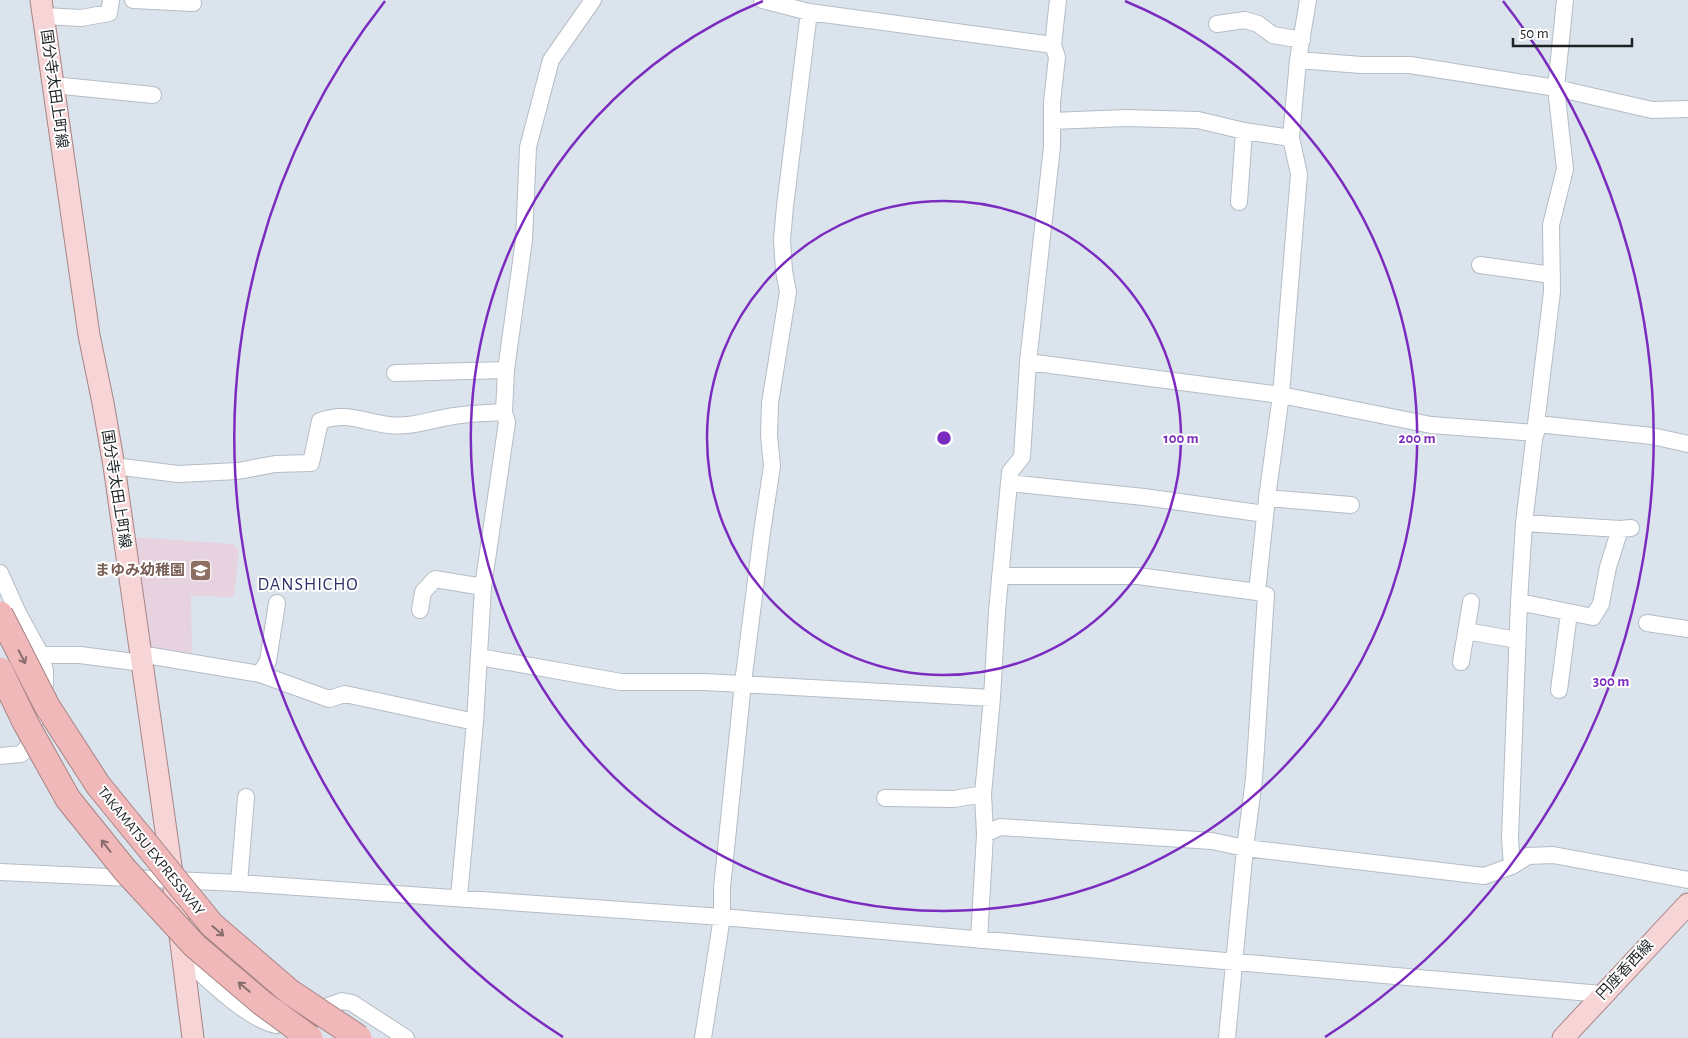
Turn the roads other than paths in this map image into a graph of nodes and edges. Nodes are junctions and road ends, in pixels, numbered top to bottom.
1 (111, 0) edge
2 (133, 0) edge
3 (593, 0) edge
4 (762, 0) edge
5 (1058, 0) edge
6 (1308, 0) edge
7 (1564, 0) edge
8 (193, 2) dead end
9 (43, 8) edge
10 (809, 12) junction
11 (1217, 24) dead end
12 (1302, 40) junction
13 (1053, 45) junction
14 (1298, 60) junction
15 (53, 84) junction
16 (1556, 88) junction
17 (153, 95) dead end
18 (1688, 109) edge
19 (1052, 121) junction
20 (1244, 131) junction
21 (1291, 138) junction
22 (1238, 202) dead end
23 (1480, 265) dead end
24 (1552, 275) junction
25 (1028, 362) junction
26 (506, 370) junction
27 (395, 372) dead end
28 (1281, 395) junction
29 (504, 412) junction
30 (1537, 429) junction
31 (1688, 444) edge
32 (114, 466) junction
33 (1009, 483) junction
34 (1351, 505) dead end
35 (1266, 506) junction
36 (1524, 524) junction
37 (0, 574) edge
38 (1000, 576) junction
39 (483, 587) junction
40 (1257, 592) junction
41 (1471, 602) dead end
42 (1519, 602) junction
43 (277, 603) dead end
44 (420, 610) dead end
45 (1569, 613) junction
46 (0, 614) edge
47 (1647, 624) dead end
48 (1688, 629) edge
49 (1466, 631) junction
50 (1517, 640) junction
51 (41, 655) junction
52 (480, 657) junction
53 (141, 658) junction
54 (1461, 662) dead end
55 (0, 670) edge
56 (260, 674) junction
57 (743, 684) junction
58 (1559, 690) dead end
59 (992, 698) junction
60 (475, 722) junction
61 (0, 756) edge
62 (982, 794) junction
63 (246, 796) dead end
64 (885, 798) dead end
65 (985, 834) junction
66 (1245, 848) junction
67 (1512, 866) junction
68 (0, 872) edge
69 (173, 880) junction
70 (1688, 880) edge
71 (239, 882) junction
72 (459, 897) junction
73 (1688, 904) edge
74 (722, 917) junction
75 (979, 940) junction
76 (182, 957) junction
77 (1235, 962) junction
78 (1602, 994) junction
79 (193, 1038) edge
80 (310, 1038) edge
81 (359, 1038) edge
82 (406, 1038) edge
83 (703, 1038) edge
84 (1227, 1038) edge
85 (1563, 1038) edge

1 - 9 street
2 - 8 street
3 - 26 street
4 - 10 street
5 - 13 street
6 - 12 street
7 - 16 street
9 - 15 main road, 国分寺太田上町線
10 - 13 street
10 - 57 street
11 - 12 street
12 - 14 street
13 - 19 street
14 - 16 street
14 - 21 street
15 - 17 street
15 - 32 main road, 国分寺太田上町線
16 - 18 street
16 - 24 street
19 - 20 street
19 - 25 street
20 - 21 street
20 - 22 street
21 - 28 street
23 - 24 street
24 - 30 street
25 - 28 street
25 - 33 street
26 - 27 street
26 - 29 street
28 - 30 street
28 - 35 street
29 - 32 street
29 - 39 street
30 - 31 street
30 - 36 street
32 - 53 main road, 国分寺太田上町線
33 - 35 street
33 - 38 street
34 - 35 street
35 - 40 street
36 - 42 street
36 - 45 street
37 - 51 street
38 - 40 street
38 - 59 street
39 - 44 street
39 - 52 street
40 - 66 street
41 - 49 street
42 - 45 street
42 - 50 street
43 - 56 street
45 - 58 street
46 -> 81 highway, TAKAMATSU EXPRESSWAY, bridge
47 - 48 street
49 - 50 street
49 - 54 street
50 - 67 street
51 - 53 street
51 - 61 street
52 - 57 street
52 - 60 street
53 - 56 street
53 - 69 main road, 国分寺太田上町線
80 -> 55 highway, TAKAMATSU EXPRESSWAY, bridge
56 - 60 street
57 - 59 street
57 - 74 street
59 - 62 street
60 - 72 street
62 - 64 street
62 - 65 street
63 - 71 street
65 - 66 street
65 - 75 street
66 - 67 street
66 - 77 street
67 - 70 street
68 - 69 street
69 - 71 street
69 - 76 main road, 国分寺太田上町線
71 - 72 street
72 - 74 street
73 - 78 main road, 円座香西線
74 - 75 street
74 - 83 street
75 - 77 street
76 - 79 main road, 国分寺太田上町線
76 - 82 street
77 - 78 street
77 - 84 street
78 - 85 main road, 円座香西線

